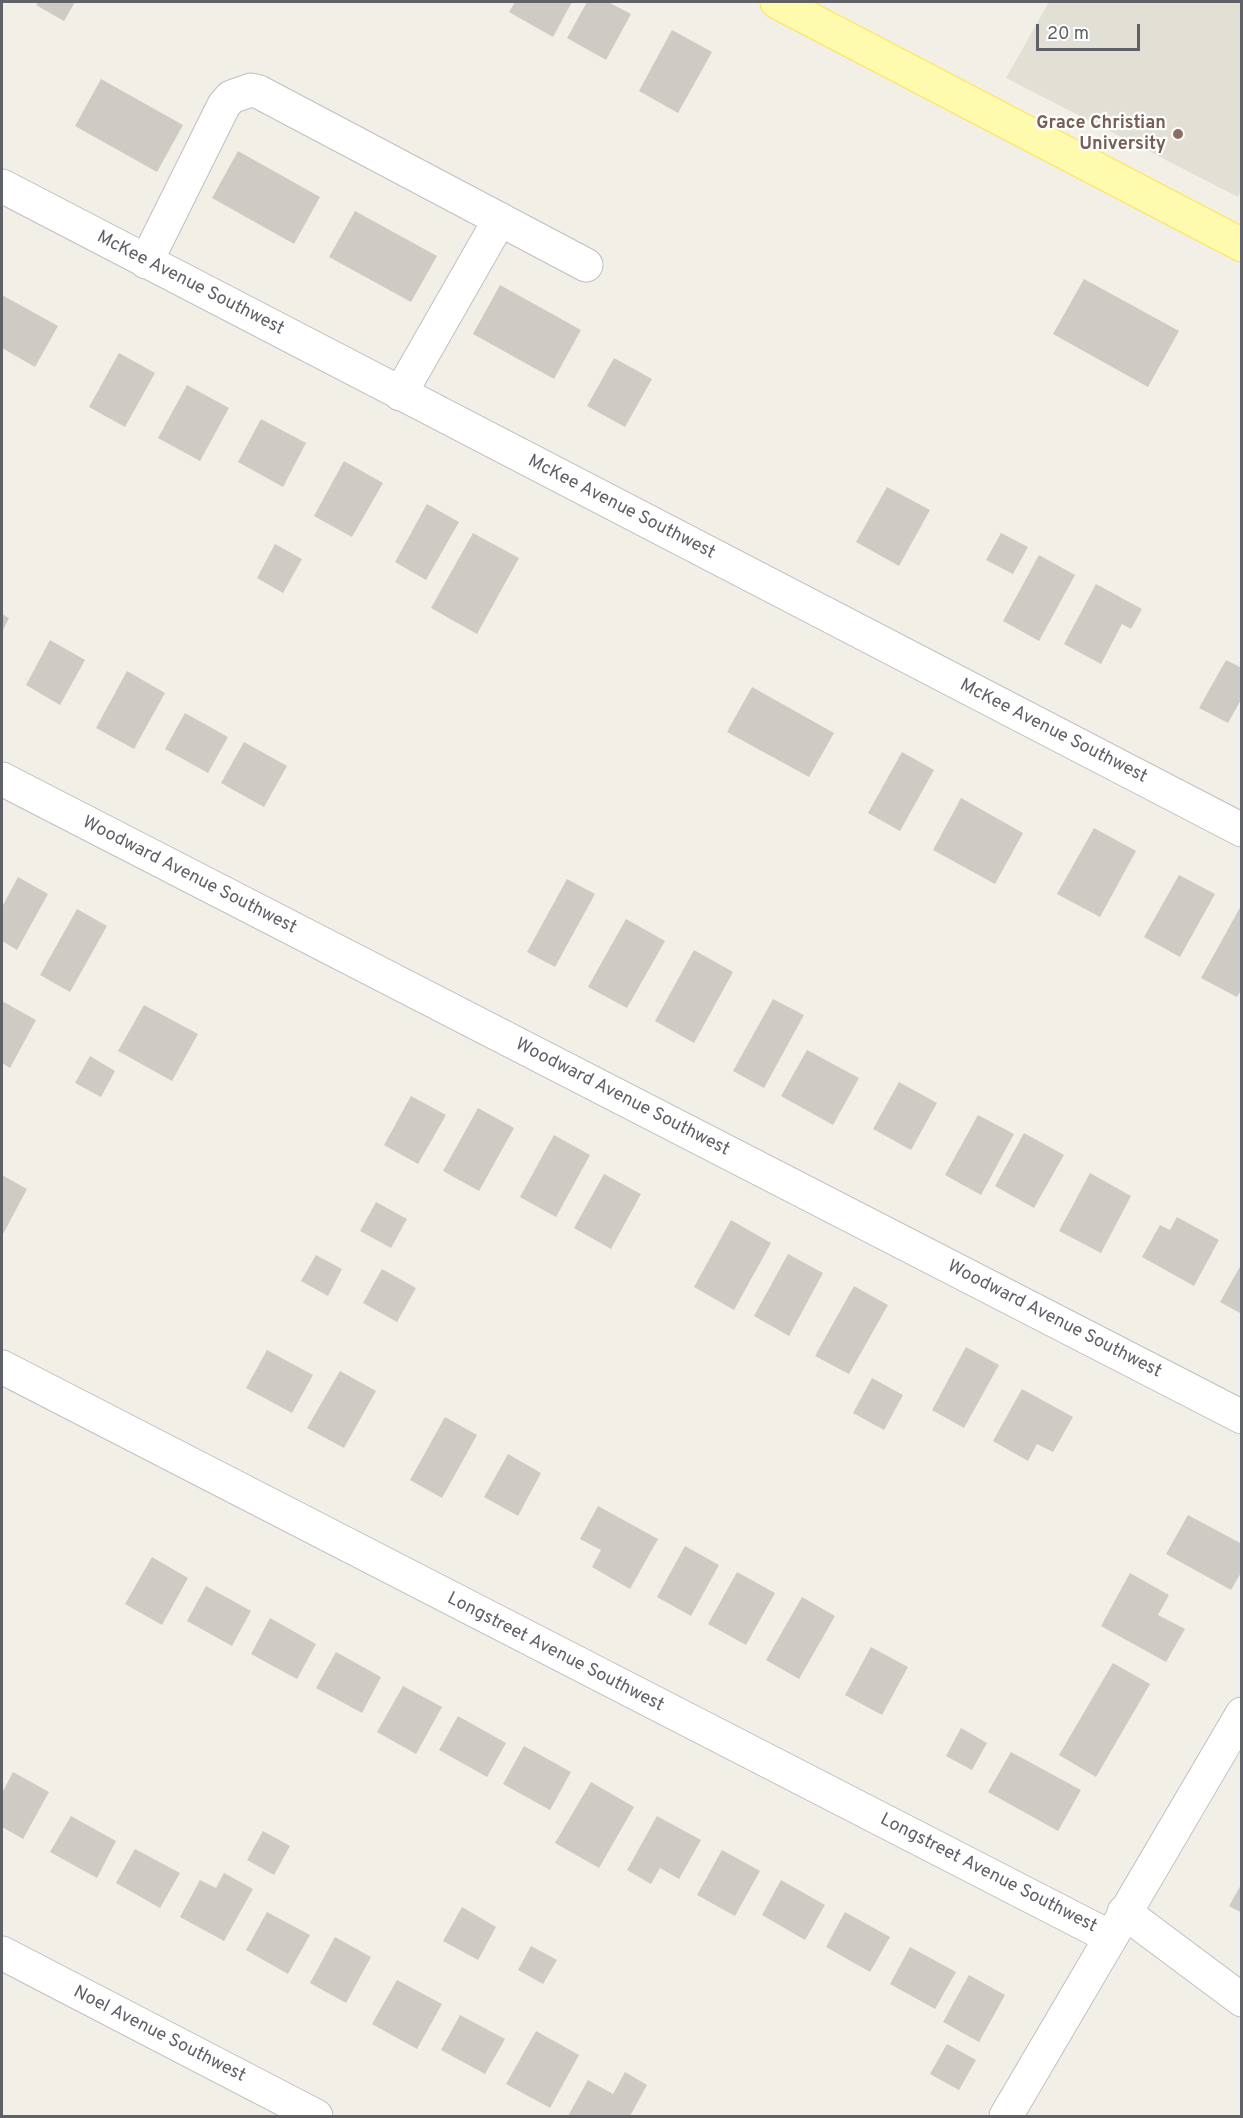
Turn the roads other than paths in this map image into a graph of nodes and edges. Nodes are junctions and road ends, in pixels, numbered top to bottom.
1 (777, 2) edge
2 (2, 186) edge
3 (500, 219) junction
4 (1239, 238) edge
5 (146, 262) junction
6 (586, 265) dead end
7 (400, 394) junction
8 (2, 779) edge
9 (1242, 830) edge
10 (2, 1368) edge
11 (1242, 1417) edge
12 (1242, 1714) edge
13 (1117, 1924) junction
14 (2, 1953) edge
15 (1242, 2000) edge
16 (316, 2116) edge
17 (1006, 2116) edge

1 - 4 main road
2 - 5 street, McKee Avenue Southwest
3 - 5 street
3 - 6 street
3 - 7 street
5 - 7 street, McKee Avenue Southwest
7 - 9 street, McKee Avenue Southwest
8 - 11 street, Woodward Avenue Southwest
10 - 13 street, Longstreet Avenue Southwest
12 - 13 street
13 - 15 street, Longstreet Avenue Southwest
13 - 17 street
14 - 16 street, Noel Avenue Southwest

